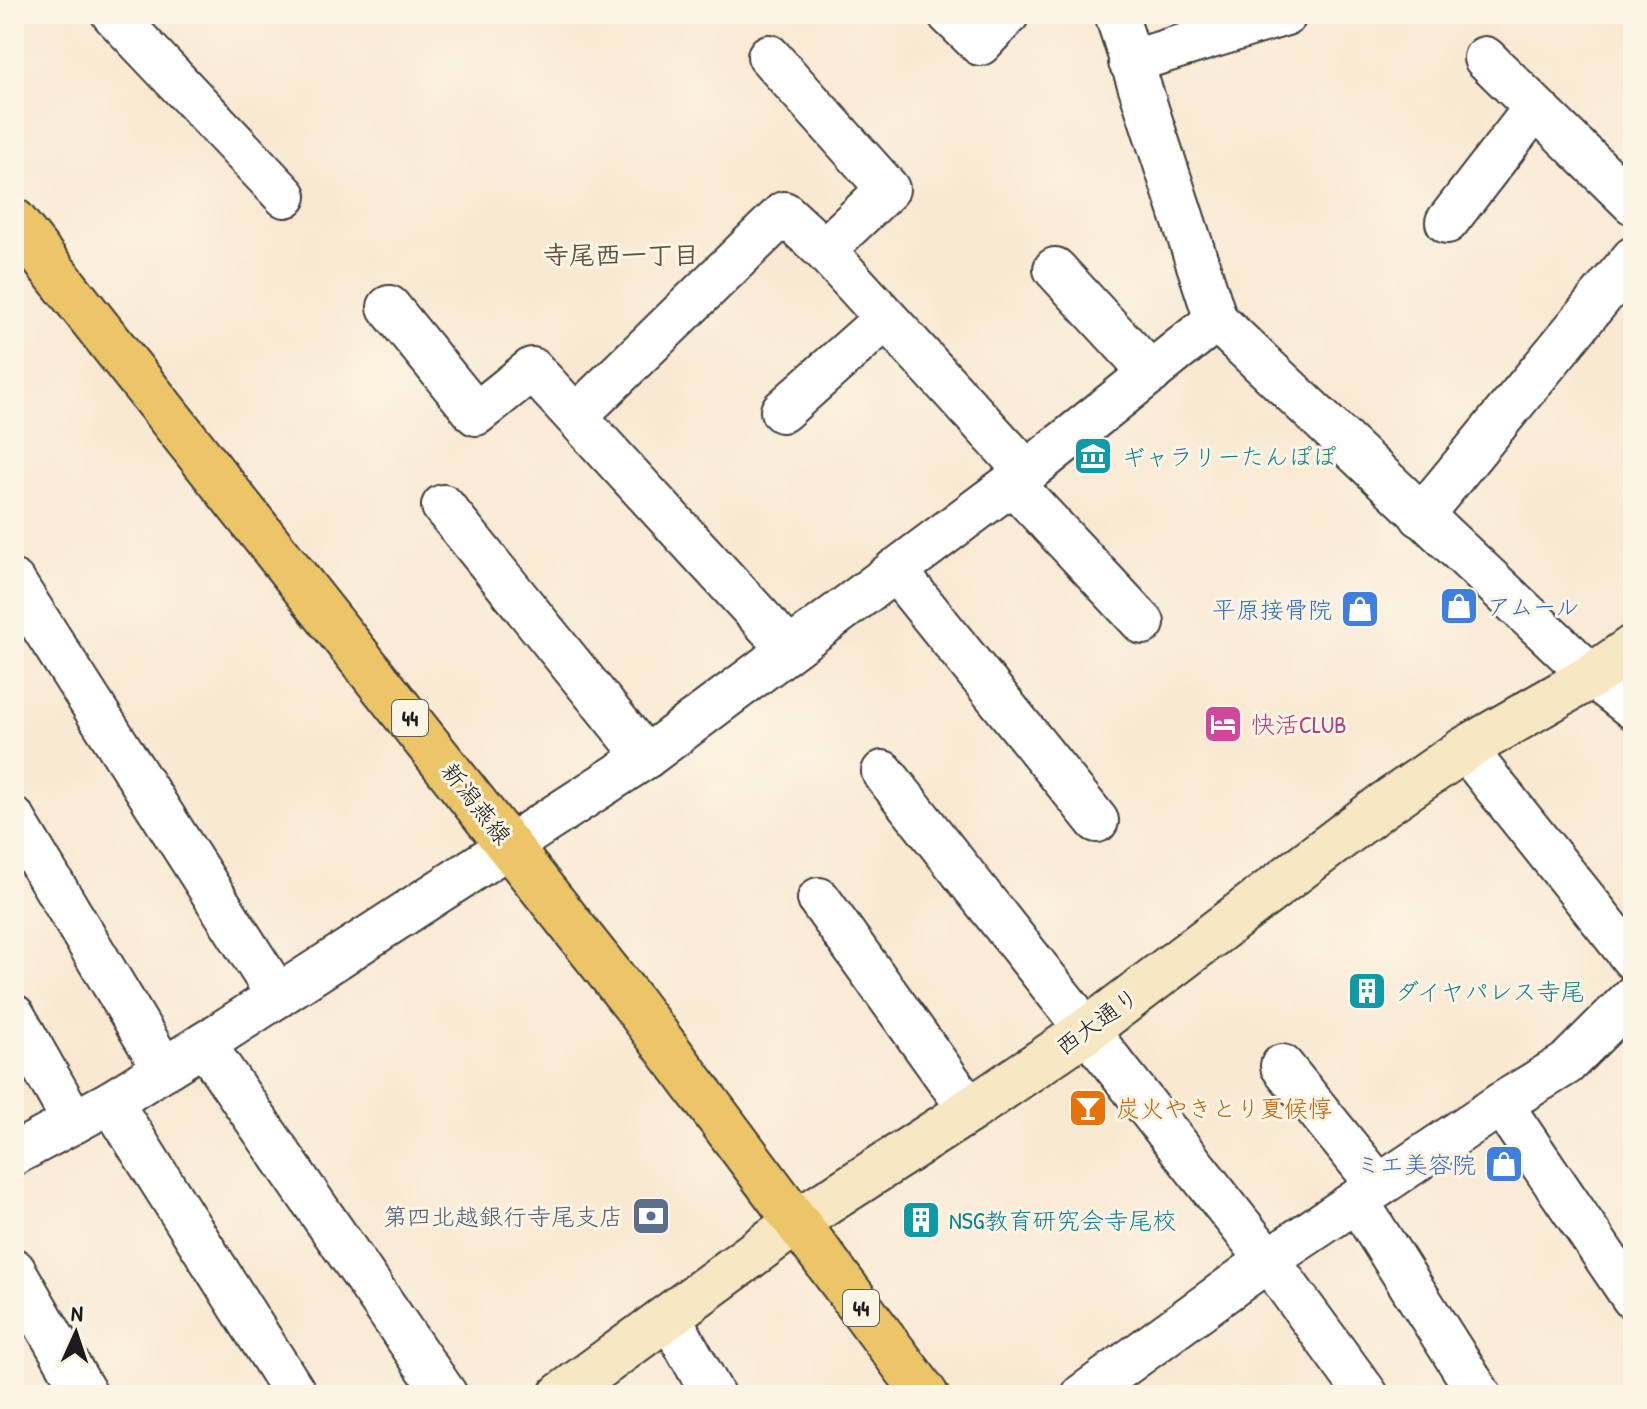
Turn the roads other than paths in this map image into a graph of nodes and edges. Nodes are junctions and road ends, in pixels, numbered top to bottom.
1 (113, 14) edge
2 (949, 14) edge
3 (1008, 14) edge
4 (1116, 14) edge
5 (1286, 14) edge
6 (769, 56) dead end
7 (1485, 58) dead end
8 (1130, 62) junction
9 (1535, 108) junction
10 (285, 196) dead end
11 (1633, 203) edge
12 (1447, 222) dead end
13 (15, 225) edge
14 (824, 250) junction
15 (1633, 258) edge
16 (1055, 269) dead end
17 (389, 307) dead end
18 (885, 319) junction
19 (1216, 320) junction
20 (1151, 373) junction
21 (782, 411) dead end
22 (577, 415) junction
23 (1019, 478) junction
24 (443, 506) dead end
25 (1421, 516) junction
26 (895, 570) junction
27 (14, 582) edge
28 (1143, 623) dead end
29 (1633, 647) edge
30 (789, 649) junction
31 (1592, 676) junction
32 (1633, 708) edge
33 (1465, 749) junction
34 (646, 757) junction
35 (883, 772) dead end
36 (14, 819) edge
37 (1097, 821) dead end
38 (510, 845) junction
39 (819, 899) dead end
40 (1633, 959) edge
41 (278, 996) junction
42 (1633, 997) edge
43 (14, 1016) edge
44 (1086, 1031) junction
45 (204, 1044) junction
46 (1282, 1066) dead end
47 (164, 1069) junction
48 (111, 1102) junction
49 (1501, 1104) junction
50 (970, 1110) junction
51 (74, 1122) junction
52 (14, 1154) edge
53 (1368, 1194) junction
54 (798, 1221) junction
55 (1268, 1260) junction
56 (14, 1270) edge
57 (1633, 1298) edge
58 (669, 1316) junction
59 (86, 1395) edge
60 (296, 1395) edge
61 (446, 1395) edge
62 (561, 1395) edge
63 (713, 1395) edge
64 (926, 1395) edge
65 (1083, 1395) edge
66 (1367, 1395) edge
67 (1480, 1395) edge

1 - 10 street
2 - 3 street
4 - 8 street
5 - 8 street
6 - 14 street
7 - 9 street
8 - 19 street
9 - 11 street
9 - 12 street
13 - 38 main road, 新潟燕線 / 44
14 - 18 street
14 - 22 street
15 - 25 street
16 - 20 street
17 - 22 street
18 - 21 street
18 - 23 street
19 - 20 street
19 - 25 street
20 - 23 street
22 - 30 street
23 - 26 street
23 - 28 street
24 - 34 street
25 - 31 street
26 - 30 street
26 - 37 street
27 - 41 street
29 - 31 street, 西大通り
30 - 34 street
31 - 32 street
31 - 33 street, 西大通り
33 - 40 street
33 - 44 street, 西大通り
34 - 38 street
35 - 44 street
36 - 47 street
38 - 41 street
38 - 54 main road, 新潟燕線 / 44
39 - 50 street
41 - 45 street
42 - 49 street
43 - 51 street
44 - 50 street, 西大通り
44 - 55 street
45 - 47 street
45 - 61 street
46 - 53 street
47 - 48 street
48 - 51 street
48 - 60 street
49 - 53 street
49 - 57 street
50 - 54 street, 西大通り
51 - 52 street
53 - 55 street
53 - 67 street
54 - 58 street, 西大通り
54 - 64 main road, 新潟燕線 / 44
55 - 65 street
55 - 66 street
56 - 59 street
58 - 62 street, 西大通り
58 - 63 street

